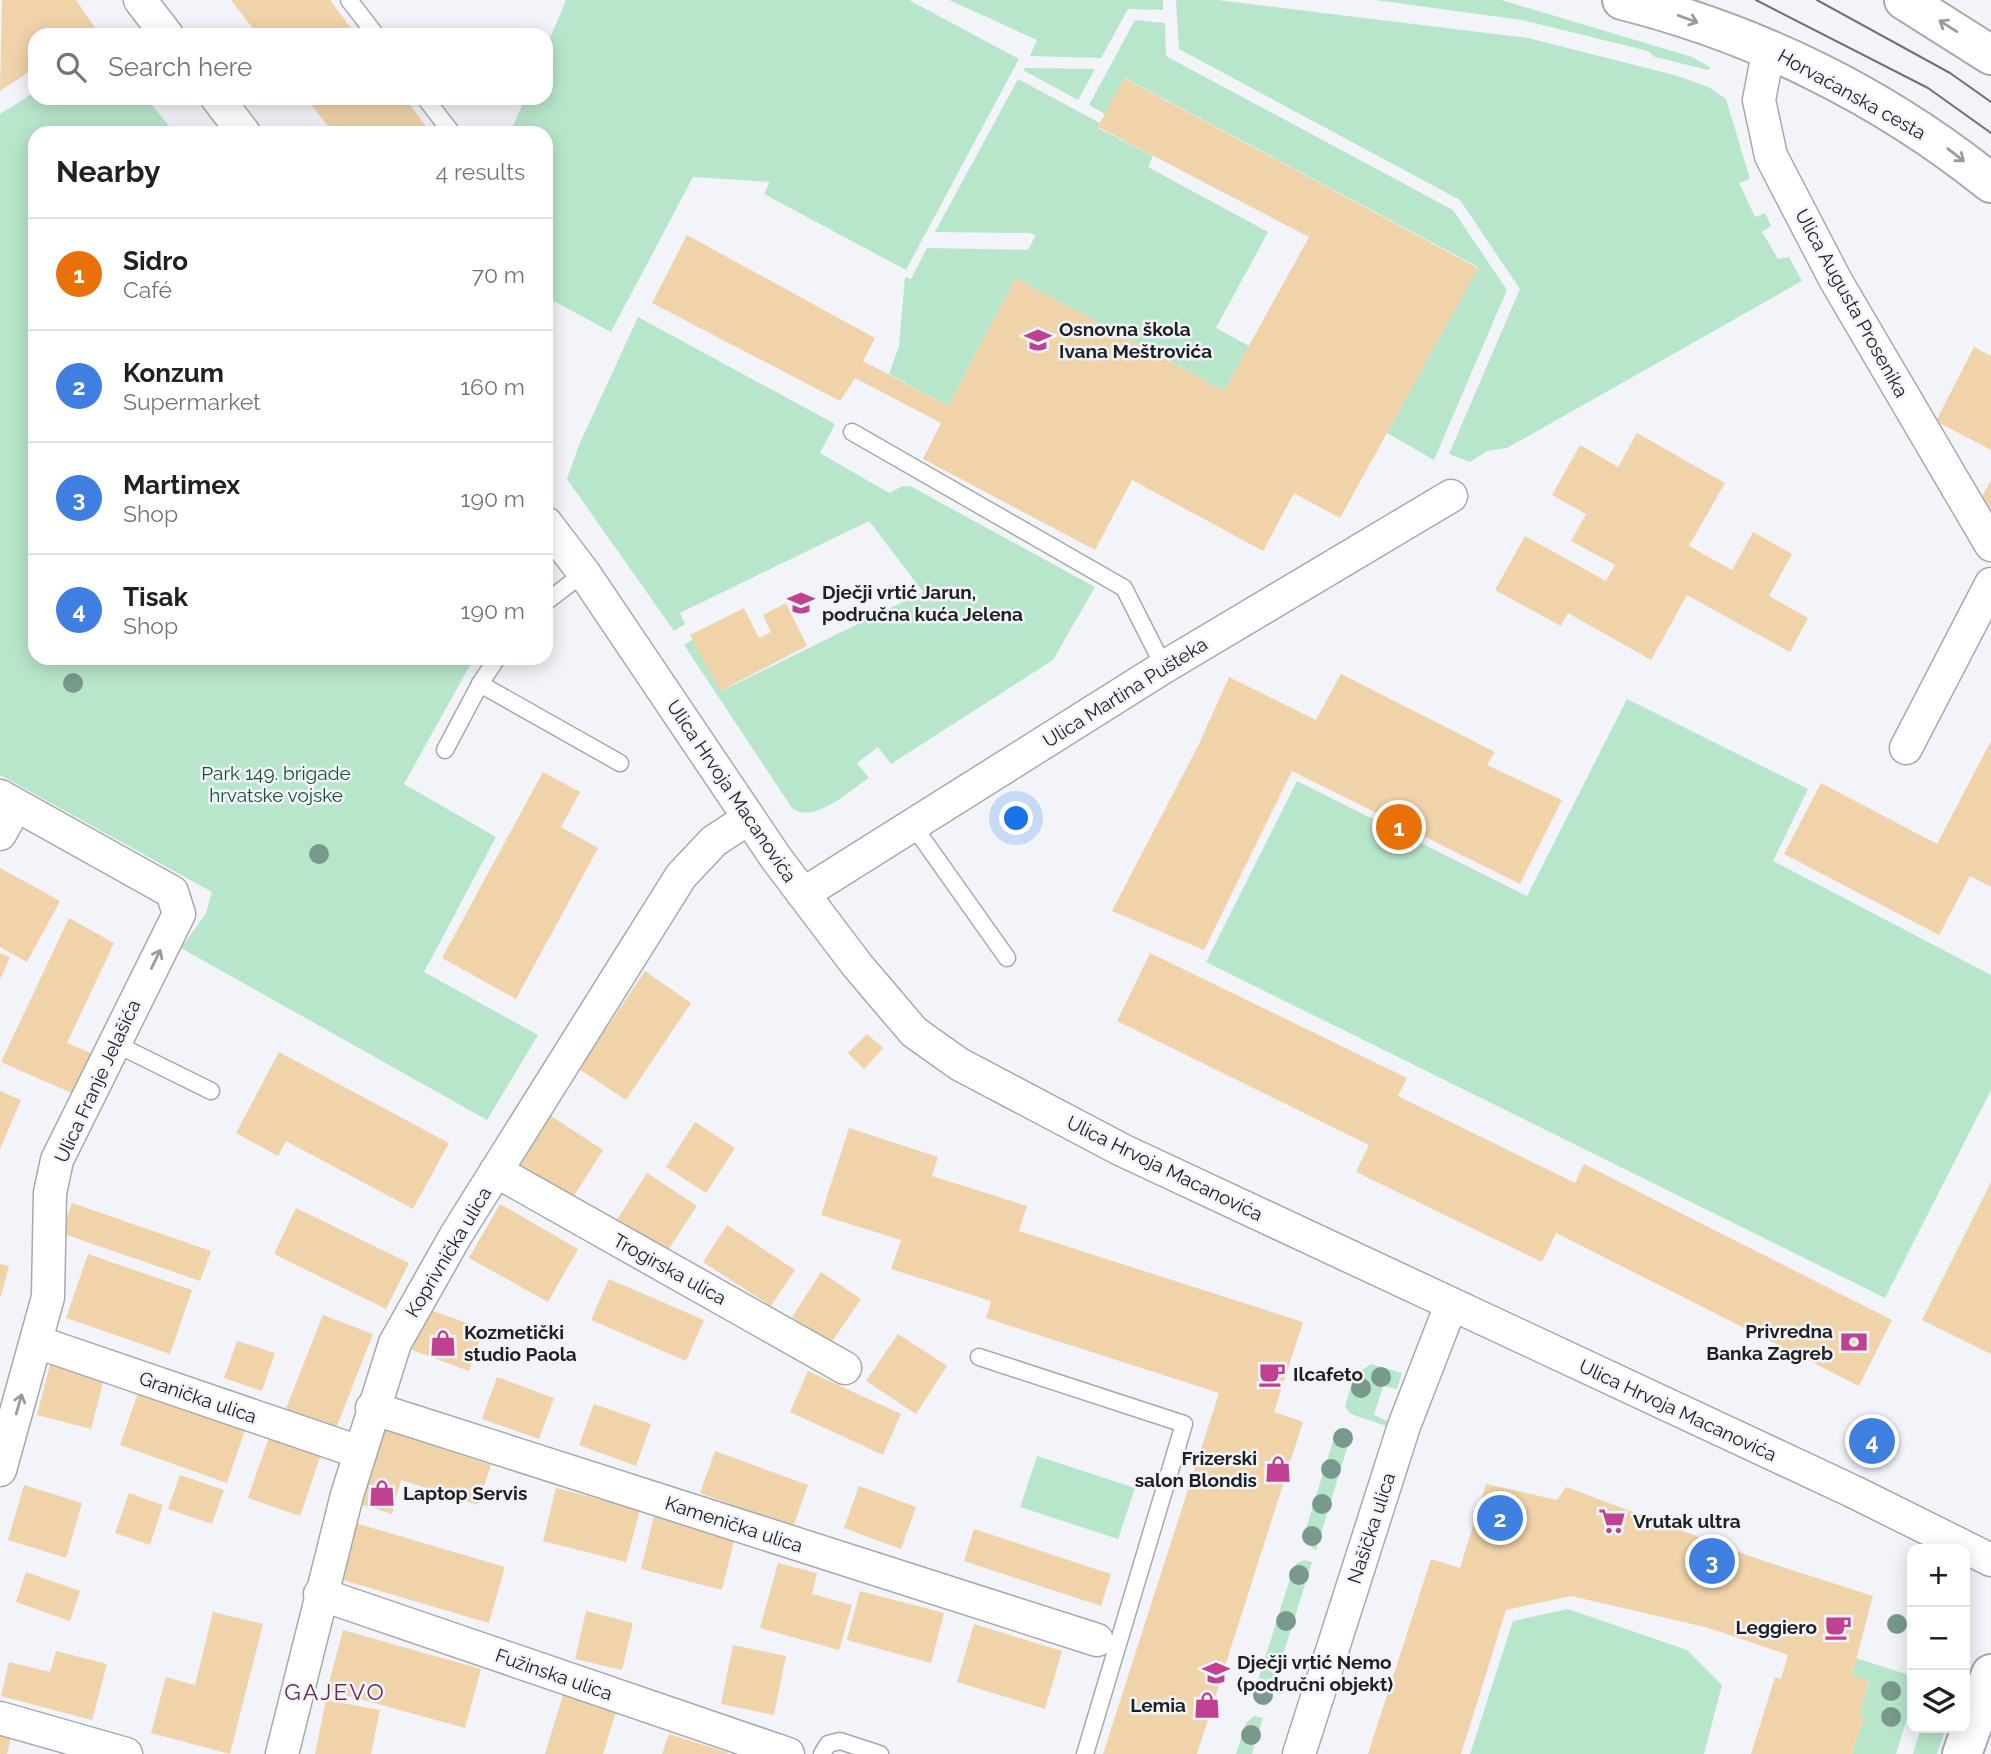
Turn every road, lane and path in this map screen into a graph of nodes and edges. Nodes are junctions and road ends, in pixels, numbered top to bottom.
1 (140, 0) edge
2 (349, 0) edge
3 (1622, 0) edge
4 (1904, 0) edge
5 (162, 28) edge
6 (371, 28) edge
7 (1769, 48) junction
8 (1991, 55) edge
9 (222, 105) edge
10 (430, 105) edge
11 (239, 126) edge
12 (447, 126) edge
13 (1991, 183) edge
14 (852, 432) dead end
15 (1451, 496) dead end
16 (553, 532) edge
17 (1991, 545) edge
18 (584, 573) junction
19 (1991, 584) edge
20 (553, 597) edge
21 (492, 665) edge
22 (1164, 667) junction
23 (480, 684) junction
24 (1906, 748) dead end
25 (445, 750) dead end
26 (620, 763) dead end
27 (8, 801) edge
28 (749, 818) junction
29 (912, 824) junction
30 (0, 834) edge
31 (803, 894) junction
32 (1007, 958) dead end
33 (114, 1043) junction
34 (211, 1091) dead end
35 (496, 1171) junction
36 (1451, 1305) junction
37 (37, 1342) junction
38 (979, 1357) dead end
39 (845, 1368) dead end
40 (372, 1408) junction
41 (359, 1452) junction
42 (0, 1470) edge
43 (1991, 1560) edge
44 (320, 1594) junction
45 (1097, 1640) dead end
46 (1991, 1675) edge
47 (0, 1718) edge
48 (126, 1754) edge
49 (282, 1754) edge
50 (788, 1754) edge
51 (822, 1754) edge
52 (880, 1754) edge
53 (1085, 1754) edge
54 (1299, 1754) edge
55 (1962, 1754) edge

1 - 5 street
2 - 6 lane
3 -> 7 street, Horvaćanska cesta
8 -> 4 street
7 -> 13 street, Horvaćanska cesta
7 - 17 street, Ulica Augusta Prosenika
9 - 11 street
10 - 12 lane
14 - 22 lane
15 - 22 street, Ulica Martina Pušteka
16 - 18 street, Ulica Hrvoja Macanovića
18 - 20 lane
18 - 28 street, Ulica Hrvoja Macanovića
19 - 24 street
21 - 23 lane
22 - 29 street, Ulica Martina Pušteka
23 - 25 lane
23 - 26 lane
27 - 30 street
33 -> 27 street, Ulica Franje Jelašića
28 - 31 street, Ulica Hrvoja Macanovića
28 - 35 street, Koprivnička ulica
29 - 31 street, Ulica Martina Pušteka
29 - 32 lane
31 - 36 street, Ulica Hrvoja Macanovića
33 - 34 lane
33 - 37 street, Ulica Franje Jelašića
35 - 39 street, Trogirska ulica
35 - 40 street, Koprivnička ulica
36 - 43 street, Ulica Hrvoja Macanovića
36 - 54 street, Našička ulica
37 - 41 street, Granička ulica
42 -> 37 street, Ulica Franje Jelašića
38 - 53 lane
40 - 41 street, Koprivnička ulica
40 - 45 street, Kamenička ulica
41 - 44 street, Koprivnička ulica
44 - 49 street, Koprivnička ulica
44 - 50 street, Fužinska ulica
46 - 55 street
47 - 48 street
51 - 52 lane

